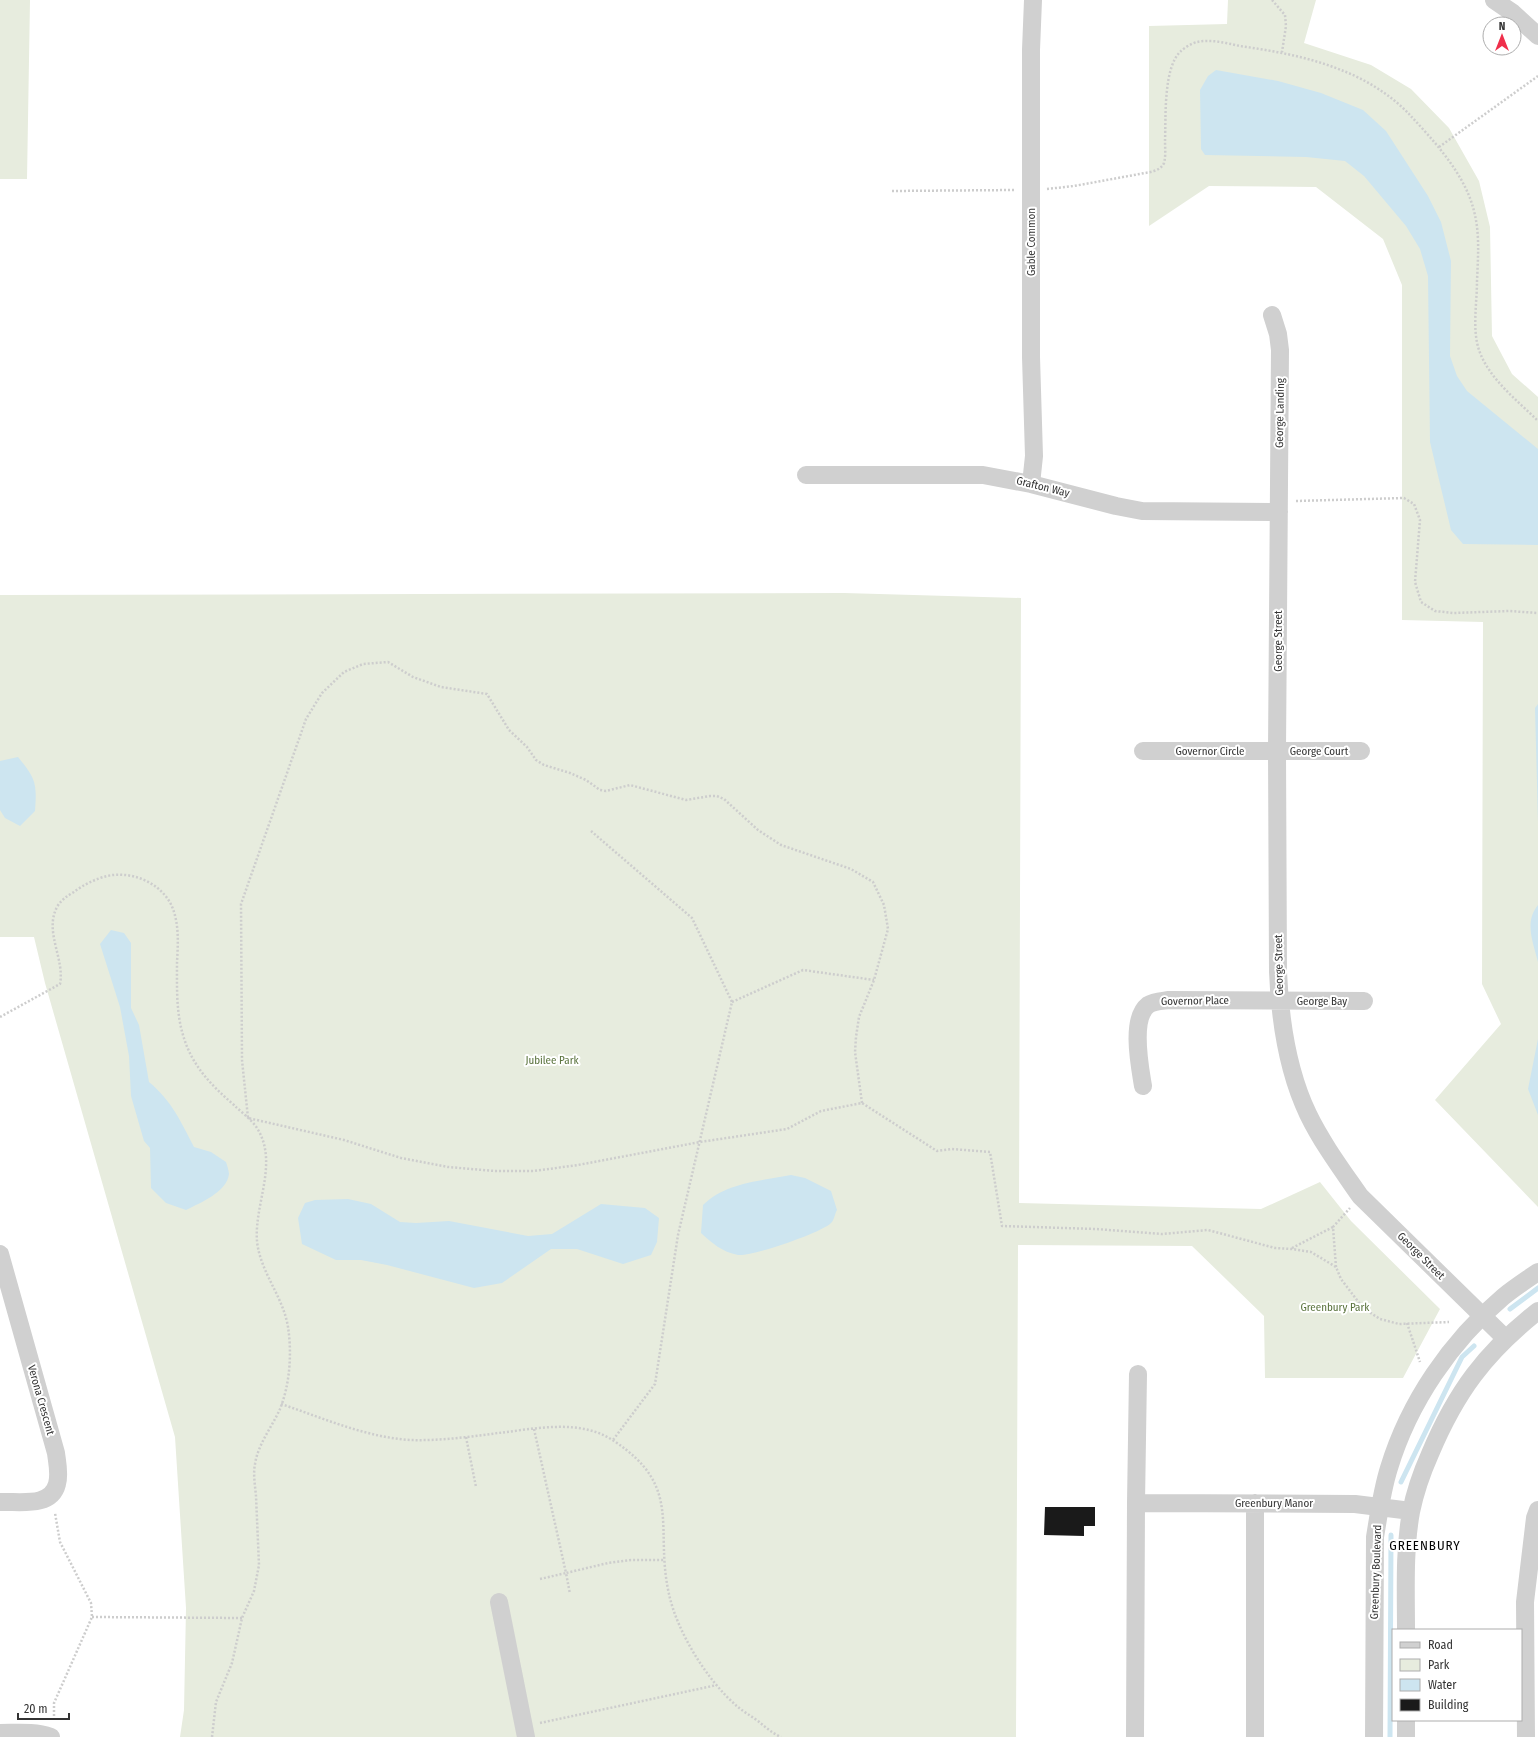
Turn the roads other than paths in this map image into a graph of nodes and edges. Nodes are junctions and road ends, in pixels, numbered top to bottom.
1 (1033, 0) edge
2 (1494, 0) edge
3 (1538, 36) edge
4 (1272, 315) dead end
5 (806, 475) dead end
6 (1031, 484) junction
7 (1279, 512) junction
8 (1143, 751) dead end
9 (1277, 751) junction
10 (1361, 751) dead end
11 (1280, 1001) junction
12 (1364, 1001) dead end
13 (1143, 1086) dead end
14 (0, 1254) edge
15 (1538, 1272) edge
16 (1538, 1311) edge
17 (1483, 1316) junction
18 (1505, 1338) junction
19 (1138, 1374) dead end
20 (0, 1502) edge
21 (1136, 1503) junction
22 (1255, 1503) junction
23 (1380, 1506) junction
24 (1538, 1510) edge
25 (1411, 1511) junction
26 (499, 1602) dead end
27 (1406, 1629) edge
28 (1406, 1721) edge
29 (53, 1731) edge
30 (525, 1732) edge
31 (0, 1733) edge
32 (1135, 1737) edge
33 (1255, 1737) edge
34 (1374, 1737) edge
35 (1406, 1737) edge
36 (1526, 1737) edge

1 - 6 street, Gable Common
2 - 3 street
4 - 7 street, George Landing
5 - 6 street, Grafton Way
6 - 7 street, Grafton Way
7 - 9 street, George Street
8 - 9 street, Governor Circle
9 - 10 street, George Court
9 - 11 street, George Street
11 - 12 street, George Bay
11 - 13 street, Governor Place
11 - 17 street, George Street
14 - 20 street, Verona Crescent
15 - 17 street, Greenbury Boulevard
16 - 18 street
17 - 18 street, George Street
17 - 23 street, Greenbury Boulevard
18 - 25 street
19 - 21 street
21 - 22 street, Greenbury Manor
21 - 32 street
22 - 23 street, Greenbury Manor
22 - 33 street
23 - 25 street, Greenbury Manor
23 - 34 street, Greenbury Boulevard
24 - 36 street
25 - 27 street
26 - 30 street
28 - 35 street
29 - 31 street

